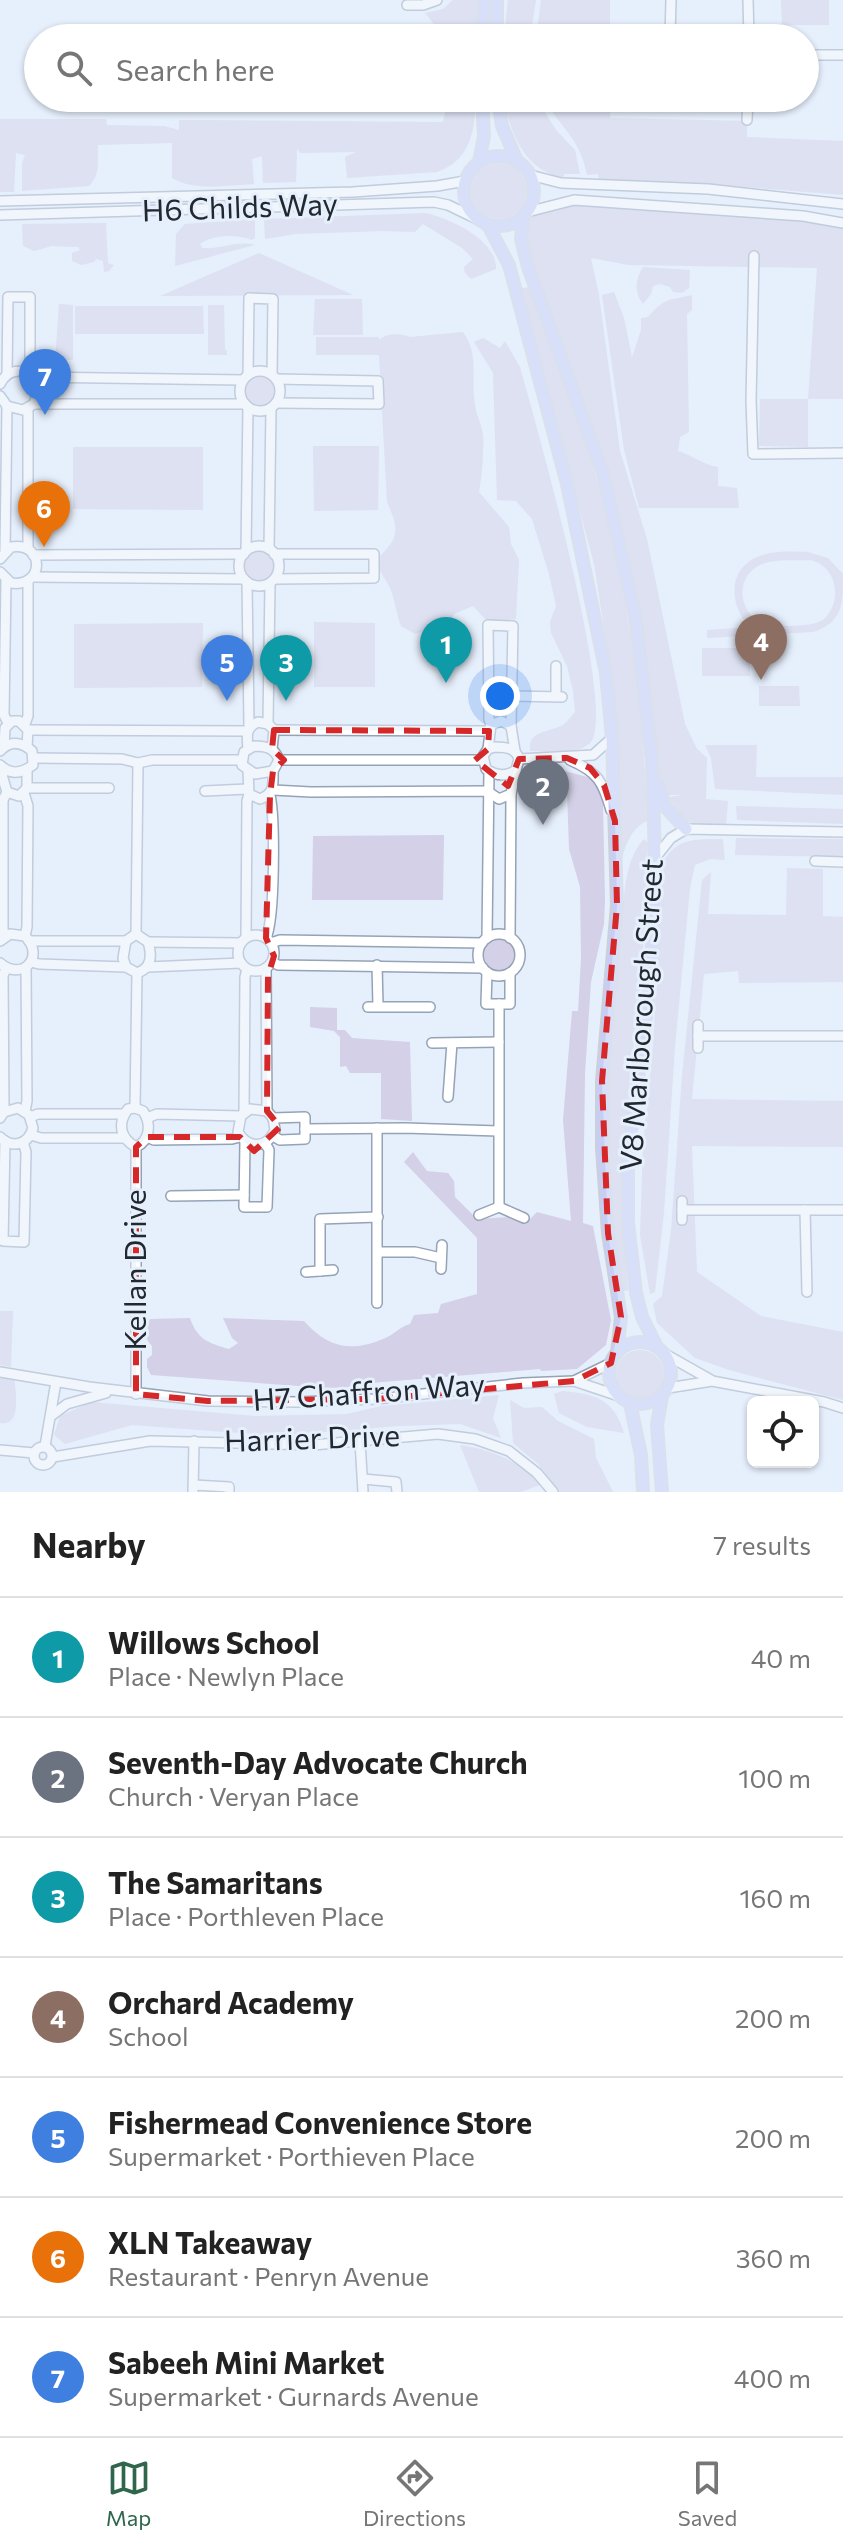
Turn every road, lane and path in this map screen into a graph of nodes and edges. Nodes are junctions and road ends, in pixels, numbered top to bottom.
1 (437, 0) edge
2 (485, 0) edge
3 (497, 0) edge
4 (671, 0) edge
5 (748, 0) edge
6 (407, 5) dead end
7 (483, 24) edge
8 (497, 24) edge
9 (670, 24) edge
10 (749, 24) edge
11 (819, 55) edge
12 (843, 55) edge
13 (483, 112) edge
14 (500, 112) edge
15 (747, 112) edge
16 (747, 120) dead end
17 (517, 161) junction
18 (479, 162) junction
19 (530, 175) junction
20 (465, 181) junction
21 (0, 201) edge
22 (843, 204) edge
23 (525, 214) junction
24 (0, 215) edge
25 (483, 222) junction
26 (843, 223) edge
27 (754, 256) dead end
28 (32, 376) junction
29 (274, 377) junction
30 (246, 378) junction
31 (3, 379) edge
32 (3, 402) edge
33 (274, 405) junction
34 (31, 406) junction
35 (247, 406) junction
36 (843, 453) edge
37 (31, 552) junction
38 (245, 552) junction
39 (272, 552) junction
40 (2, 554) edge
41 (2, 576) edge
42 (30, 579) junction
43 (245, 580) junction
44 (272, 581) junction
45 (556, 666) dead end
46 (513, 696) junction
47 (8, 723) junction
48 (511, 726) junction
49 (26, 727) junction
50 (271, 727) junction
51 (248, 728) junction
52 (490, 728) junction
53 (612, 738) junction
54 (27, 747) junction
55 (2, 749) edge
56 (248, 749) junction
57 (272, 749) junction
58 (488, 749) junction
59 (517, 755) junction
60 (34, 758) junction
61 (567, 758) junction
62 (241, 760) junction
63 (279, 760) junction
64 (482, 760) junction
65 (652, 761) junction
66 (138, 763) junction
67 (2, 767) edge
68 (27, 769) junction
69 (248, 770) junction
70 (516, 770) junction
71 (273, 771) junction
72 (489, 772) junction
73 (4, 788) edge
74 (109, 788) dead end
75 (26, 790) junction
76 (205, 791) dead end
77 (487, 791) junction
78 (248, 792) junction
79 (271, 792) junction
80 (511, 794) junction
81 (615, 821) junction
82 (686, 829) junction
83 (843, 832) edge
84 (655, 858) junction
85 (815, 861) dead end
86 (843, 862) edge
87 (136, 934) junction
88 (510, 938) junction
89 (2, 939) edge
90 (27, 939) junction
91 (243, 940) junction
92 (269, 940) junction
93 (126, 941) junction
94 (485, 941) junction
95 (148, 942) junction
96 (28, 964) junction
97 (2, 965) edge
98 (269, 965) junction
99 (377, 965) junction
100 (244, 966) junction
101 (126, 967) junction
102 (148, 967) junction
103 (485, 970) junction
104 (137, 973) junction
105 (510, 973) junction
106 (499, 1004) junction
107 (430, 1007) dead end
108 (843, 1036) edge
109 (449, 1039) junction
110 (499, 1042) junction
111 (432, 1043) dead end
112 (698, 1048) dead end
113 (448, 1097) dead end
114 (135, 1108) junction
115 (28, 1114) junction
116 (124, 1114) junction
117 (242, 1114) junction
118 (270, 1114) junction
119 (1, 1116) edge
120 (147, 1118) junction
121 (377, 1128) junction
122 (305, 1129) junction
123 (498, 1131) junction
124 (147, 1137) junction
125 (1, 1138) edge
126 (27, 1138) junction
127 (124, 1138) junction
128 (243, 1139) junction
129 (269, 1140) junction
130 (136, 1147) junction
131 (244, 1195) junction
132 (171, 1196) dead end
133 (499, 1207) junction
134 (682, 1210) dead end
135 (805, 1210) junction
136 (843, 1210) edge
137 (479, 1215) dead end
138 (378, 1217) junction
139 (524, 1218) dead end
140 (442, 1245) dead end
141 (378, 1252) junction
142 (333, 1270) dead end
143 (320, 1271) junction
144 (306, 1272) dead end
145 (807, 1292) dead end
146 (377, 1303) dead end
147 (661, 1351) junction
148 (614, 1358) junction
149 (3, 1372) edge
150 (574, 1381) junction
151 (712, 1381) junction
152 (56, 1382) junction
153 (115, 1391) junction
154 (665, 1392) junction
155 (136, 1394) junction
156 (619, 1396) junction
157 (630, 1403) junction
158 (843, 1408) edge
159 (51, 1416) junction
160 (194, 1441) junction
161 (360, 1441) junction
162 (45, 1446) junction
163 (0, 1450) edge
164 (34, 1453) junction
165 (53, 1457) junction
166 (363, 1479) junction
167 (194, 1488) edge
168 (229, 1492) edge
169 (363, 1492) edge
170 (397, 1492) edge
171 (553, 1492) edge
172 (643, 1492) edge
173 (662, 1492) edge

1 - 6 street
2 - 7 main road
3 - 8 main road
4 - 9 street
5 - 10 street
11 - 12 street
13 - 18 main road
14 - 17 main road
15 - 16 street
17 - 18 main road
17 - 19 main road
18 - 20 main road
19 - 22 street
19 - 23 main road
20 - 21 street, H6 Childs Way
20 - 25 main road
23 - 25 main road
23 - 26 street
23 - 65 main road, V8 Marlborough Street
24 - 25 street, H6 Childs Way
25 - 53 main road, V8 Marlborough Street
27 - 36 street
28 - 30 street
28 - 31 street
28 - 31 street
28 - 34 street
29 - 30 street
29 - 30 street
29 - 33 street
29 - 33 street
30 - 35 street
32 - 34 street
32 - 40 street
33 - 35 street
33 - 39 street
34 - 35 street
34 - 37 street
35 - 38 street
37 - 38 street
37 - 40 street
37 - 42 street
38 - 39 street
38 - 43 street
39 - 44 street
39 - 44 street
41 - 42 street
41 - 47 street
42 - 43 street
42 - 49 street
43 - 44 street
43 - 51 street
44 - 50 street
45 - 46 street
46 - 48 street
46 - 52 street
47 - 49 street
47 - 55 street
48 - 52 street
48 - 59 street
49 - 51 street
49 - 54 street
50 - 51 street
50 - 52 street
50 - 57 street
51 - 56 street
52 - 58 street
53 - 61 street
53 - 81 main road, V8 Marlborough Street
54 - 55 street
54 - 60 street
56 - 57 street
56 - 62 street
57 - 63 street
58 - 59 street
58 - 64 street
59 - 61 street
59 - 70 street
60 - 66 street
60 - 68 street
61 - 81 street
62 - 66 street
62 - 69 street
63 - 64 street
63 - 71 street
64 - 72 street
65 - 82 main road
65 - 84 main road, V8 Marlborough Street
66 - 87 street
67 - 68 street
67 - 73 street
68 - 75 street
69 - 71 street
69 - 78 street
70 - 72 street
70 - 80 street
71 - 79 street
72 - 77 street
73 - 75 street
73 - 89 street
74 - 75 street
75 - 90 street
76 - 78 street
77 - 79 street
77 - 80 street
77 - 94 street
78 - 79 street
78 - 91 street
79 - 92 street
80 - 88 street
81 - 148 main road, V8 Marlborough Street
82 - 83 street
82 - 84 street
84 - 147 main road, V8 Marlborough Street
85 - 86 street
87 - 93 street
87 - 95 street
88 - 94 street
88 - 105 street
89 - 90 street
90 - 93 street
90 - 96 street
91 - 92 street
91 - 95 street
91 - 100 street
92 - 94 street
92 - 98 street
93 - 101 street
94 - 103 street
95 - 102 street
96 - 97 street
96 - 101 street
96 - 115 street
97 - 119 street
98 - 99 street
98 - 100 street
98 - 118 street
99 - 103 street
99 - 107 street
100 - 102 street
100 - 117 street
101 - 104 street
102 - 104 street
103 - 105 street
103 - 106 street
104 - 114 street
105 - 106 street
106 - 110 street
108 - 112 street
109 - 110 street
109 - 111 street
109 - 113 street
110 - 123 street
114 - 116 street
114 - 120 street
115 - 116 street
115 - 119 street
115 - 126 street
116 - 127 street
117 - 118 street
117 - 120 street
117 - 128 street
118 - 122 street
118 - 129 street
120 - 124 street
121 - 122 street
121 - 123 street
121 - 138 street
122 - 129 street
123 - 133 street
124 - 128 street
124 - 130 street, Kellan Drive
125 - 126 street
125 - 126 street
126 - 127 street
127 - 130 street, Kellan Drive
128 - 129 street
128 - 131 street
129 - 131 street
130 - 155 street, Kellan Drive
131 - 132 street
133 - 137 street
133 - 139 street
134 - 135 street
135 - 136 street
135 - 145 street
138 - 141 street
138 - 143 street
140 - 141 street
141 - 146 street
142 - 143 street
143 - 144 street
147 - 148 main road
147 - 151 street
147 - 154 main road
148 - 150 street, H7 Chaffron Way
148 - 156 main road
149 - 152 street, H7 Chaffron Way
150 - 155 street, H7 Chaffron Way
150 - 156 street, H7 Chaffron Way
151 - 154 street
151 - 158 street
152 - 153 street, H7 Chaffron Way
152 - 159 street
153 - 155 street, H7 Chaffron Way
153 - 159 street
154 - 157 main road
154 - 173 main road
156 - 157 main road
157 - 172 main road
159 - 162 street
160 - 161 street, Harrier Drive
160 - 165 street, Harrier Drive
160 - 167 street
161 - 166 street
161 - 171 street, Harrier Drive
162 - 164 street
162 - 165 street
163 - 164 street
164 - 165 street
166 - 169 street
166 - 170 street
167 - 168 street

